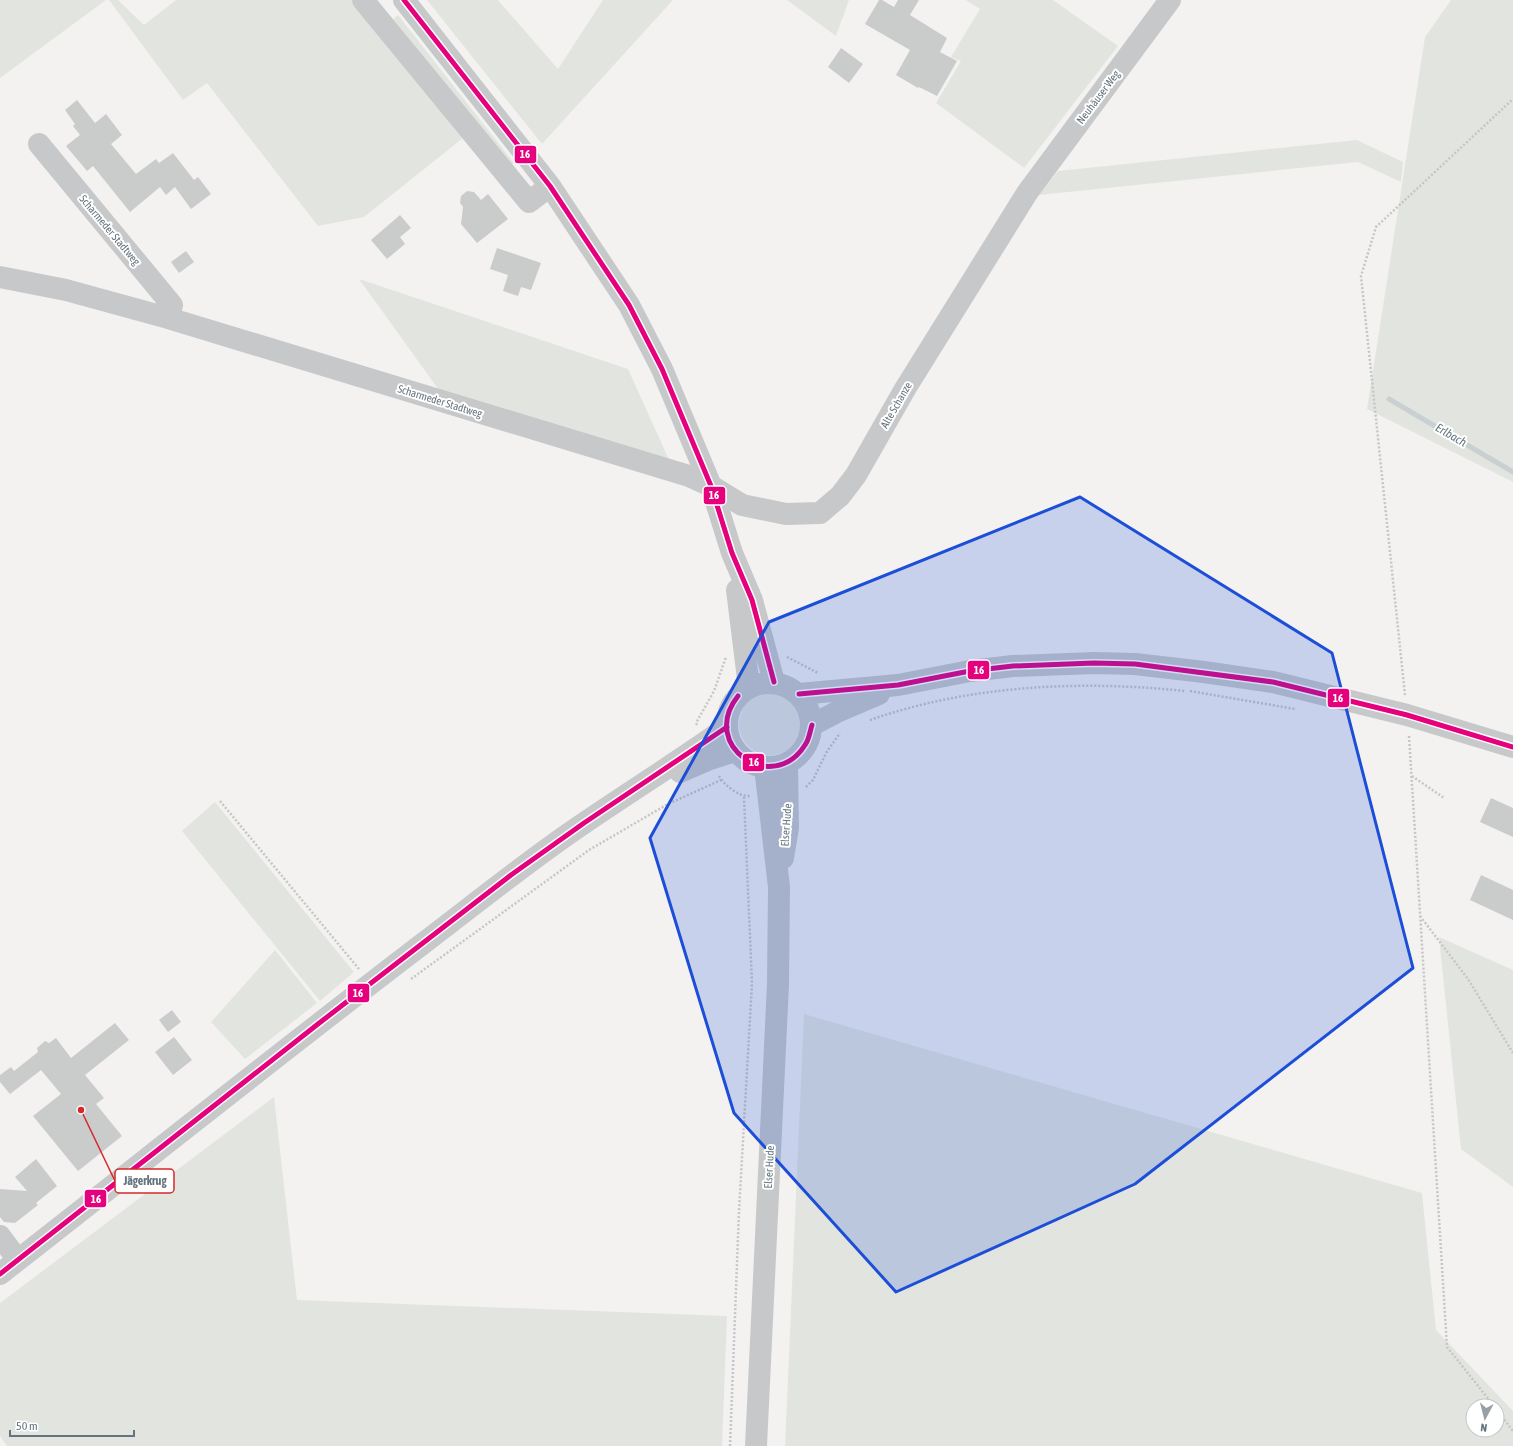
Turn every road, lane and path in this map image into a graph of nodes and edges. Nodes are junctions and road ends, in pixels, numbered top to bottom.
1 (363, 0) edge
2 (404, 0) edge
3 (1170, 0) edge
4 (1513, 99) edge
5 (39, 144) dead end
6 (550, 186) junction
7 (1027, 193) joint
8 (0, 277) edge
9 (168, 318) junction
10 (711, 486) junction
11 (732, 554) junction
12 (774, 682) junction
13 (898, 685) junction
14 (749, 687) junction
15 (799, 694) junction
16 (1295, 709) dead end
17 (869, 721) dead end
18 (1408, 724) junction
19 (812, 725) junction
20 (727, 727) junction
21 (842, 731) dead end
22 (1416, 735) dead end
23 (1513, 747) edge
24 (735, 750) junction
25 (787, 764) junction
26 (765, 767) junction
27 (1411, 776) junction
28 (641, 786) junction
29 (807, 787) dead end
30 (1444, 798) dead end
31 (220, 801) dead end
32 (779, 887) junction
33 (1420, 916) junction
34 (409, 980) dead end
35 (371, 983) junction
36 (1513, 1053) edge
37 (0, 1236) edge
38 (18, 1260) junction
39 (0, 1274) edge
40 (1488, 1398) edge
41 (1505, 1420) edge
42 (1513, 1431) edge
43 (730, 1446) edge
44 (756, 1446) edge

1 - 6 street
2 - 6 street
3 - 7 street, Neuhäuser Weg
4 - 18 path
5 - 9 street, Scharmeder Stadtweg
6 - 10 street
7 - 10 street, Alte Schanze
8 - 9 street, Scharmeder Stadtweg
9 - 10 street, Scharmeder Stadtweg
10 - 11 street
11 - 12 street
11 - 14 street
12 - 14 street
12 - 15 street
13 - 15 street
13 - 18 street
13 - 19 street
14 - 20 street
15 - 19 street
16 - 17 path
18 - 22 path
18 - 23 street
18 - 27 path
19 - 25 street
20 - 24 street
20 - 28 street
21 - 29 path
24 - 26 street
24 - 28 street
25 - 26 street
25 - 32 street, Elser Hude
26 - 32 street, Elser Hude
27 - 30 path
27 - 33 path
28 - 35 street
31 - 35 path
32 - 44 street, Elser Hude
33 - 36 path
33 - 40 path
34 - 43 path
35 - 38 street
37 - 38 street
38 - 39 street
41 - 42 path

